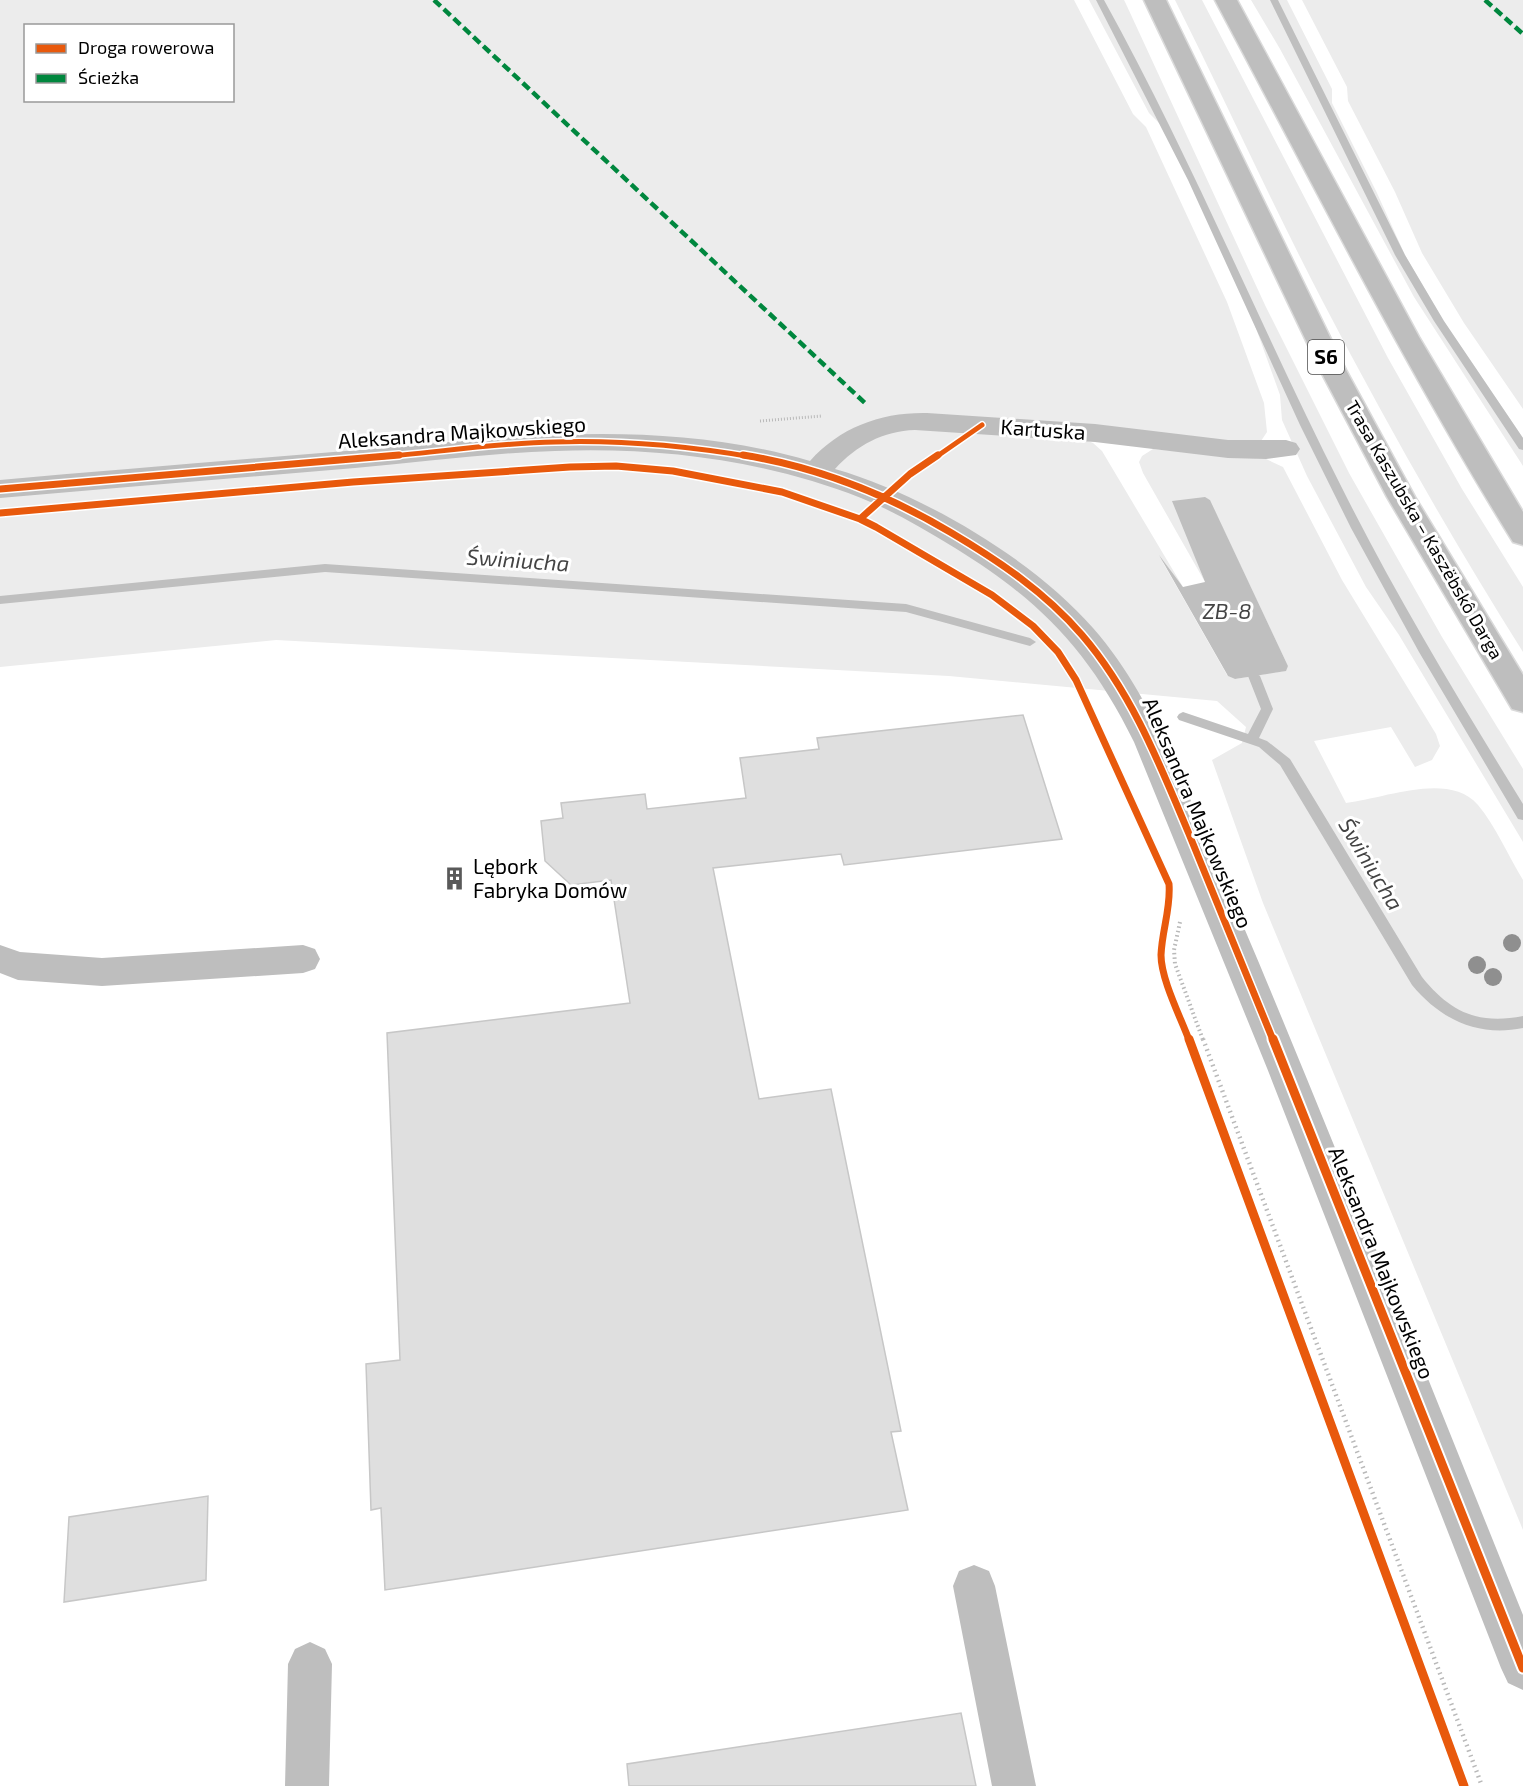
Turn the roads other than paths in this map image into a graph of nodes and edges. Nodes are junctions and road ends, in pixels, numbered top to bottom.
1 (1155, 0) edge
2 (1226, 0) edge
3 (1286, 449) dead end
4 (816, 473) junction
5 (0, 489) edge
6 (1523, 535) edge
7 (1523, 702) edge
8 (0, 959) edge
9 (303, 959) dead end
10 (974, 1586) dead end
11 (310, 1664) dead end
12 (1523, 1668) edge
13 (307, 1786) edge
14 (1014, 1786) edge

1 - 7 main road, Trasa Kaszubska – Kaszëbskô Darga / S6
2 - 6 main road
3 - 4 main road, Kartuska
4 - 5 main road, Aleksandra Majkowskiego
4 - 12 main road, Aleksandra Majkowskiego
8 - 9 main road
10 - 14 main road
11 - 13 main road

